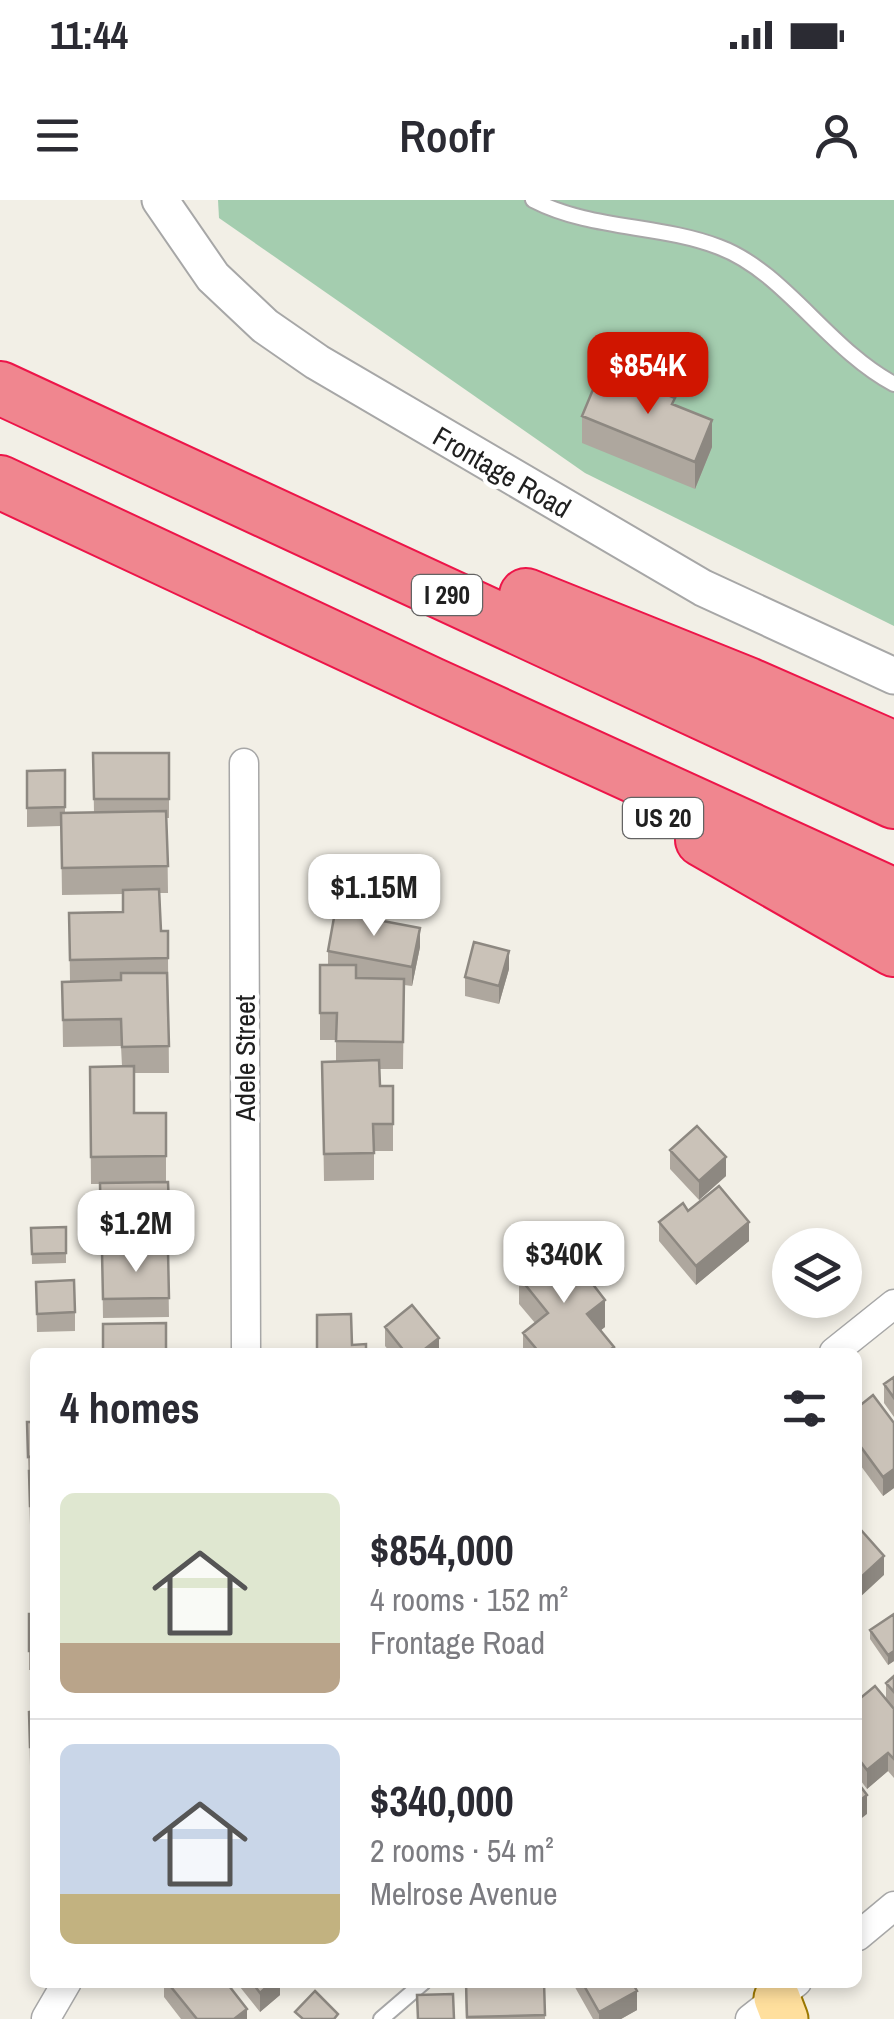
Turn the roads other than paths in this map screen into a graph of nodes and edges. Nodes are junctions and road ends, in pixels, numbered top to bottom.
1 (160, 200) edge
2 (533, 200) edge
3 (894, 384) edge
4 (0, 386) edge
5 (0, 482) edge
6 (894, 676) edge
7 (432, 684) junction
8 (894, 748) edge
9 (244, 763) dead end
10 (894, 802) edge
11 (894, 895) edge
12 (894, 950) edge
13 (894, 1304) edge
14 (246, 1348) edge
15 (839, 1348) edge
16 (894, 1906) edge
17 (862, 1933) edge
18 (63, 1988) edge
19 (417, 1988) edge
20 (46, 2018) edge
21 (382, 2019) edge

1 - 6 street, Frontage Road
2 - 3 lane
4 - 8 highway
4 - 10 highway, I 290
5 - 7 highway
7 - 11 highway
7 - 12 highway, US 20
9 - 14 street, Adele Street
13 - 15 street
16 - 17 street
18 - 20 street
19 - 21 lane

